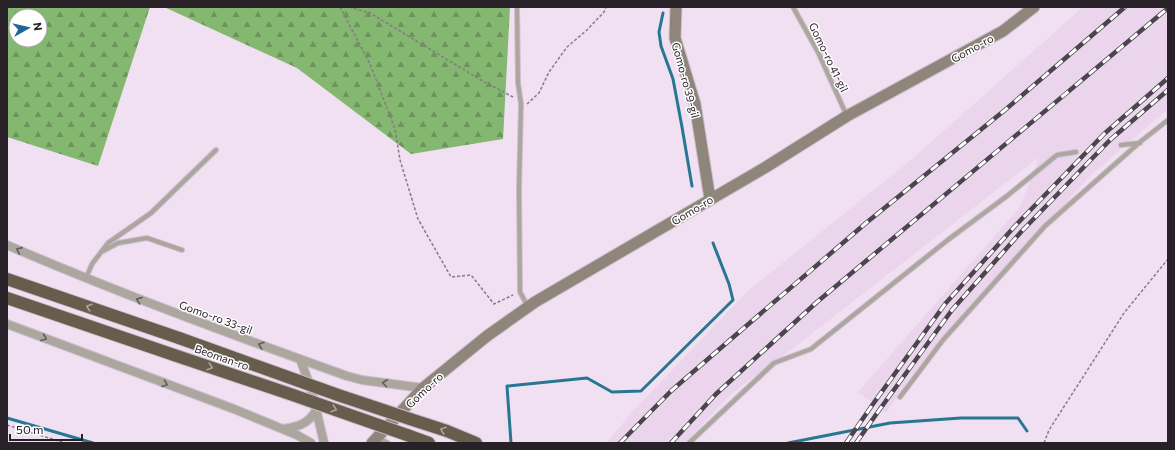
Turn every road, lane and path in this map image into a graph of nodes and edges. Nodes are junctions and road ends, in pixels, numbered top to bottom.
1 (340, 7) edge
2 (349, 7) edge
3 (517, 7) edge
4 (606, 7) edge
5 (676, 7) edge
6 (793, 7) edge
7 (1034, 7) edge
8 (520, 100) junction
9 (847, 116) junction
10 (1168, 120) edge
11 (1140, 142) junction
12 (1121, 145) dead end
13 (216, 150) dead end
14 (1076, 152) dead end
15 (710, 199) junction
16 (7, 245) edge
17 (182, 250) dead end
18 (101, 252) junction
19 (1168, 259) edge
20 (86, 278) junction
21 (7, 279) edge
22 (520, 292) junction
23 (7, 298) edge
24 (528, 307) junction
25 (7, 324) edge
26 (300, 360) junction
27 (423, 388) junction
28 (900, 397) dead end
29 (316, 410) junction
30 (7, 425) edge
31 (282, 429) junction
32 (374, 440) edge
33 (65, 443) edge
34 (311, 443) edge
35 (324, 443) edge
36 (388, 443) edge
37 (429, 443) edge
38 (476, 443) edge
39 (689, 443) edge
40 (1044, 443) edge

1 - 22 path
2 - 8 path
3 - 8 lane
4 - 8 path
5 - 15 main road, Gomo-ro 39-gil
6 - 9 lane, Gomo-ro 41-gil
7 - 9 main road, Gomo-ro
8 - 22 lane
9 - 15 main road, Gomo-ro
10 - 11 lane
11 - 12 lane
11 - 28 lane
13 - 18 lane
14 - 39 lane
15 - 24 main road, Gomo-ro
20 -> 16 street, Gomo-ro 33-gil
17 - 18 lane
18 - 20 lane
19 - 40 path
26 -> 20 street, Gomo-ro 33-gil
38 -> 21 highway, Beoman-ro, bridge
22 - 24 lane
23 -> 37 highway, Beoman-ro, bridge
24 - 27 main road, Gomo-ro
25 -> 31 street
27 -> 26 street, Gomo-ro 33-gil
26 - 29 street
27 - 32 main road, Gomo-ro
29 - 31 street
29 - 35 street
30 - 33 path
31 - 34 street
32 - 36 lane

